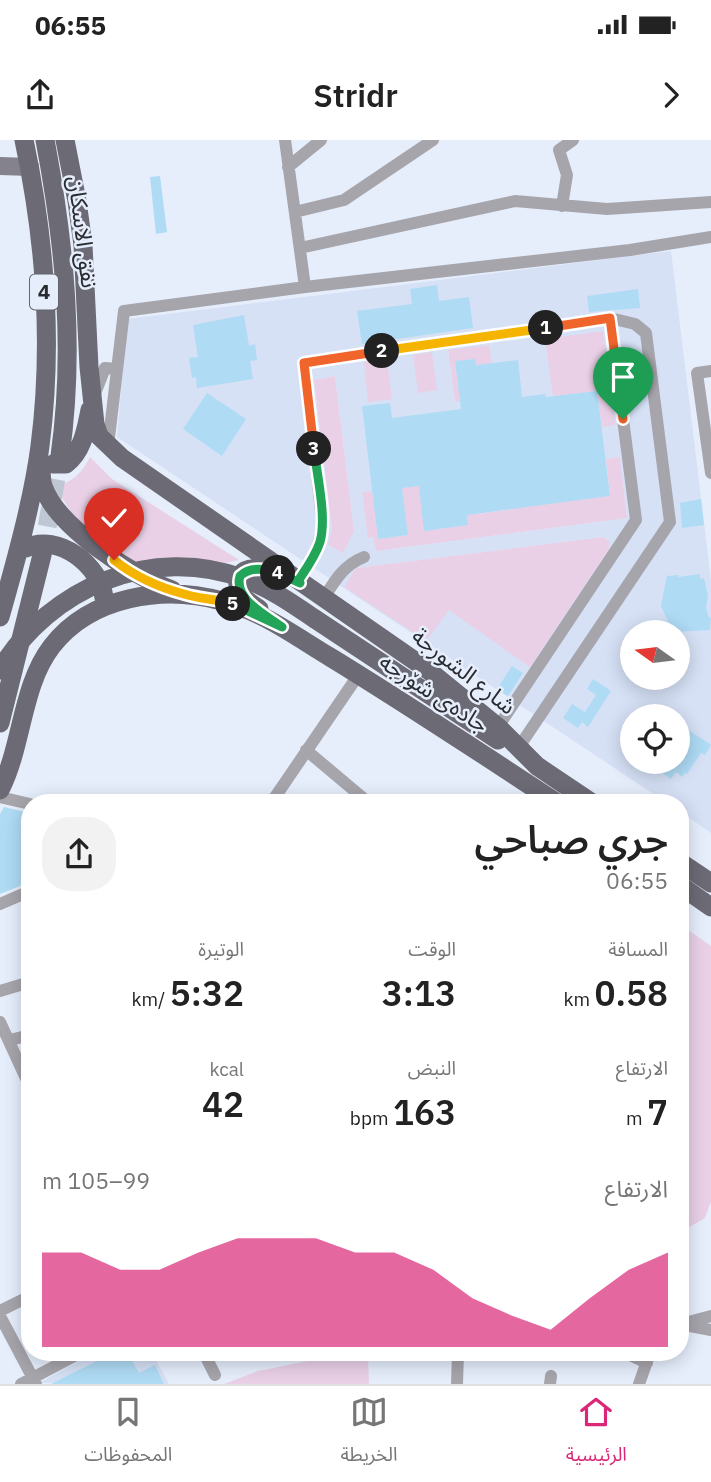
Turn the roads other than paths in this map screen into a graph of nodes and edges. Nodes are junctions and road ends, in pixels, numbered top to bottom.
1 (24, 140) edge
2 (45, 140) edge
3 (65, 140) edge
4 (285, 140) edge
5 (321, 140) edge
6 (433, 140) edge
7 (573, 140) edge
8 (0, 166) edge
9 (30, 167) junction
10 (288, 167) junction
11 (711, 202) edge
12 (562, 206) junction
13 (295, 212) junction
14 (711, 237) edge
15 (300, 248) junction
16 (305, 287) junction
17 (610, 318) junction
18 (104, 368) junction
19 (711, 371) edge
20 (93, 397) junction
21 (43, 421) junction
22 (104, 441) junction
23 (40, 446) junction
24 (60, 456) tunnel mouth
25 (711, 473) edge
26 (41, 555) tunnel mouth
27 (364, 557) dead end
28 (8, 558) edge
29 (299, 582) junction
30 (186, 595) junction
31 (324, 598) junction
32 (105, 606) junction
33 (0, 617) edge
34 (282, 627) junction
35 (0, 670) edge
36 (359, 674) junction
37 (0, 723) edge
38 (498, 727) junction
39 (519, 747) junction
40 (306, 750) junction
41 (537, 766) junction
42 (0, 790) edge
43 (277, 794) edge
44 (358, 794) edge
45 (543, 794) edge
46 (579, 794) edge
47 (0, 797) edge
48 (21, 802) edge
49 (689, 868) edge
50 (711, 883) edge
51 (689, 892) edge
52 (21, 895) edge
53 (0, 904) edge
54 (711, 907) edge
55 (21, 985) edge
56 (0, 991) edge
57 (0, 1022) edge
58 (21, 1037) edge
59 (10, 1040) junction
60 (21, 1066) edge
61 (21, 1301) edge
62 (0, 1314) edge
63 (711, 1316) edge
64 (689, 1322) edge
65 (689, 1326) edge
66 (711, 1330) edge
67 (21, 1355) edge
68 (24, 1361) edge
69 (67, 1361) edge
70 (208, 1361) edge
71 (458, 1361) edge
72 (647, 1361) edge
73 (215, 1375) dead end
74 (34, 1381) edge
75 (21, 1384) edge
76 (457, 1384) edge
77 (639, 1384) edge

1 - 9 main road, 4
2 - 24 main road, نفق الاسكان
3 - 18 main road
4 - 10 street
5 - 10 street
6 - 13 street
7 - 12 street
8 - 9 street
9 - 21 main road, 4
10 - 13 street
11 - 12 street
12 - 15 street
13 - 15 street
14 - 16 street
15 - 16 street
16 - 18 street
17 - 29 street
17 - 38 street
17 - 39 street
18 - 20 main road
18 - 22 street
19 - 25 street
20 - 21 main road
20 - 22 main road
21 - 23 main road, 4
22 - 29 main road
23 - 28 main road
23 - 30 main road
26 - 37 main road
27 - 31 street
28 - 32 main road
28 - 33 main road
29 - 31 main road, شارع الشورجة
29 - 34 main road
30 - 32 main road
30 - 34 main road
31 - 38 main road, شارع الشورجة
32 - 42 main road
34 - 36 main road, جادەی شۆرجە
35 - 41 main road, bridge
36 - 40 street
36 - 45 main road, جادەی شۆرجە
38 - 39 main road, شارع الشورجة
39 - 41 main road, شارع الشورجة
40 - 43 street
40 - 44 street
41 - 46 main road, شارع الشورجة
47 - 48 street
49 - 50 main road
51 - 54 main road
52 - 53 street
55 - 56 street
57 - 59 street
58 - 59 street
59 - 60 street
61 - 62 street
62 - 67 street
63 - 64 street
65 - 66 street
68 - 74 street
69 - 74 street
70 - 73 street
71 - 76 street
72 - 77 street
74 - 75 street

